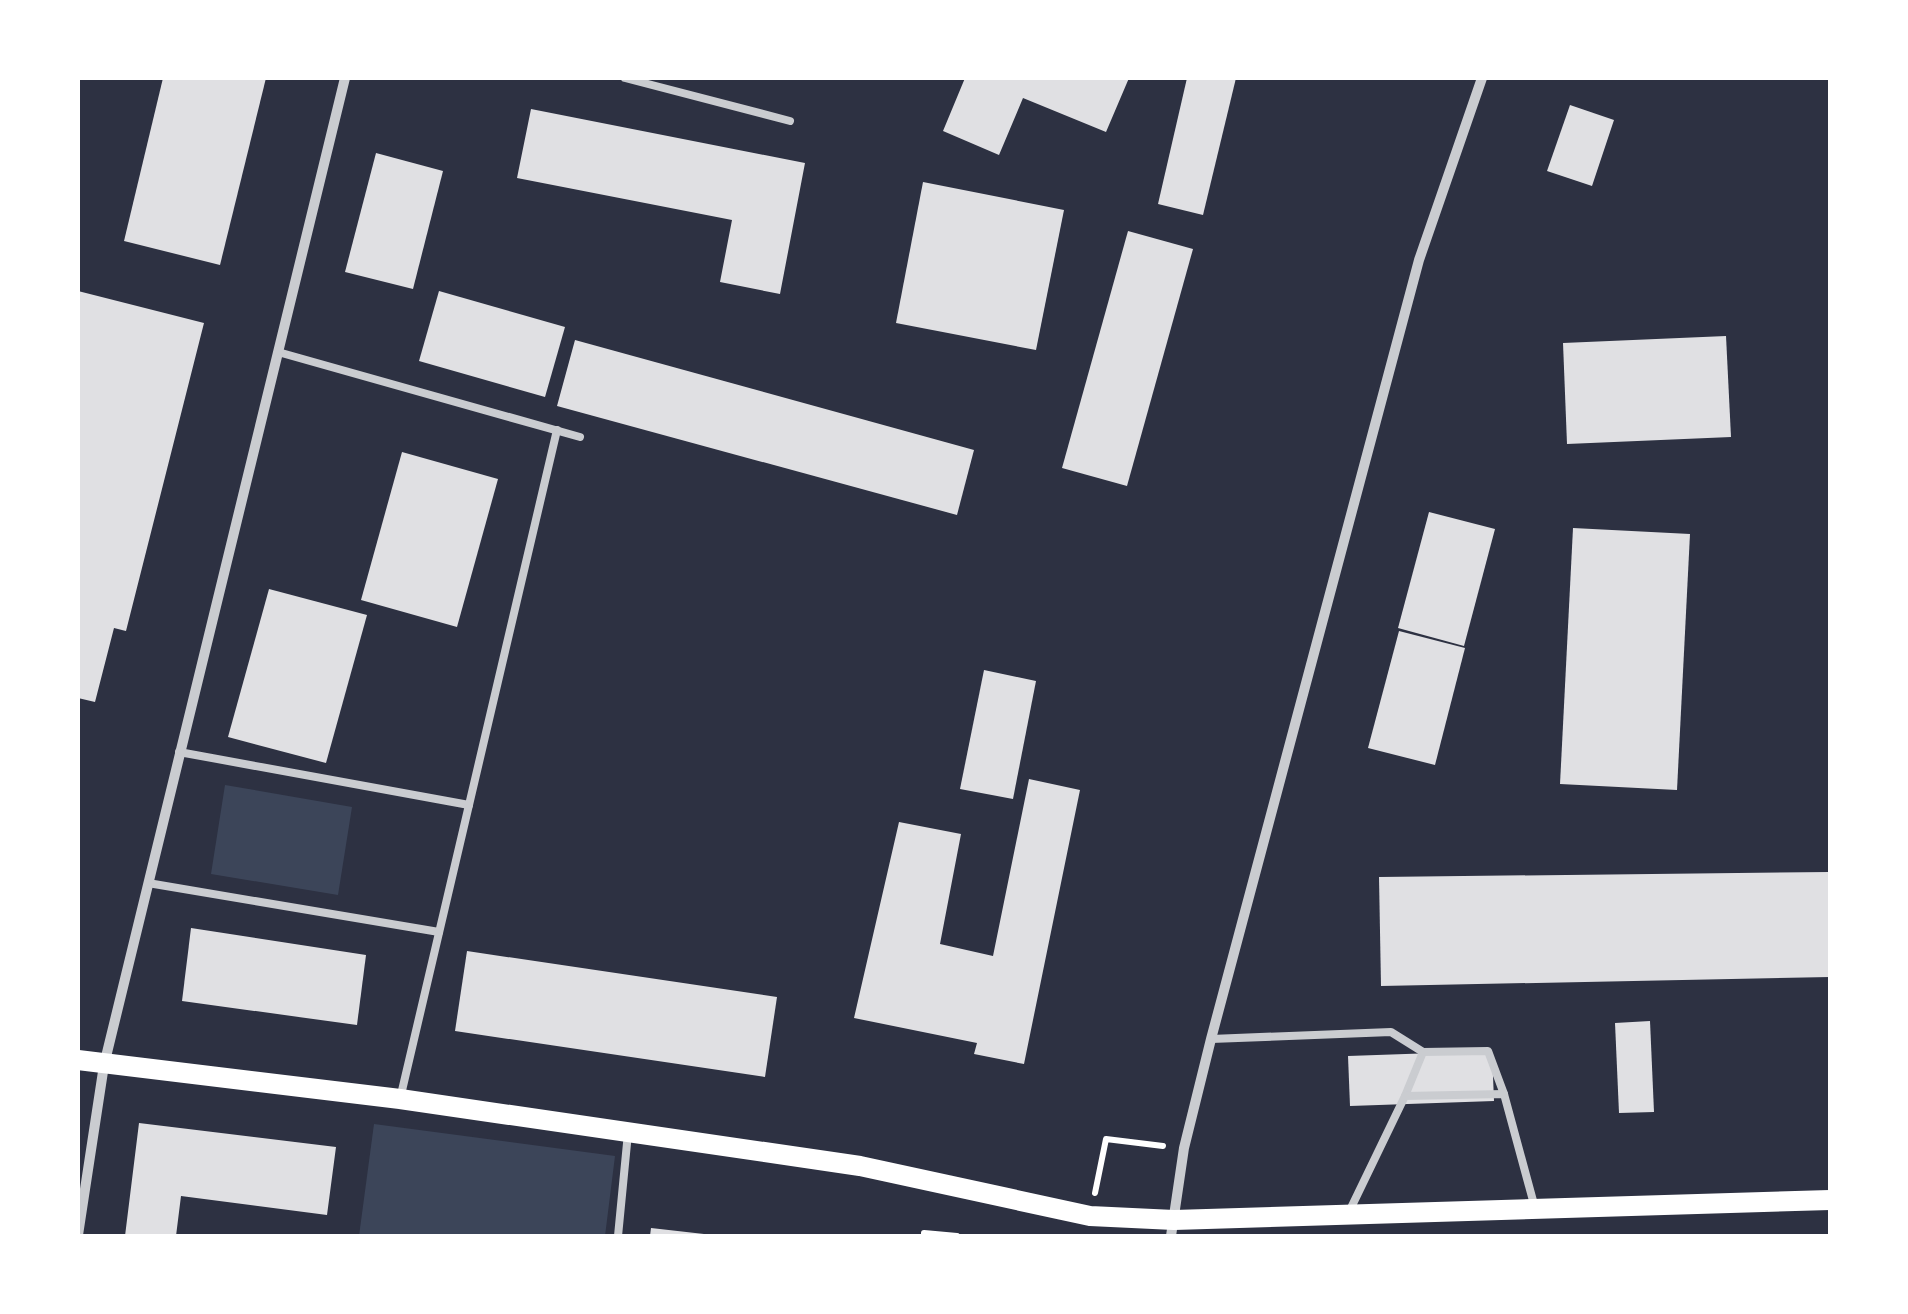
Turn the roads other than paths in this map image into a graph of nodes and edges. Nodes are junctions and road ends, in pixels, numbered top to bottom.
1 (346, 78) edge
2 (625, 78) edge
3 (1482, 78) edge
4 (790, 121) dead end
5 (278, 352) junction
6 (557, 430) junction
7 (580, 437) dead end
8 (179, 752) junction
9 (469, 805) junction
10 (146, 883) junction
11 (439, 932) junction
12 (1211, 1039) junction
13 (1424, 1052) junction
14 (78, 1060) edge
15 (104, 1065) junction
16 (1504, 1094) junction
17 (1405, 1096) junction
18 (400, 1099) junction
19 (628, 1133) junction
20 (1830, 1200) edge
21 (1535, 1208) junction
22 (1349, 1213) junction
23 (1172, 1228) edge
24 (78, 1234) edge
25 (618, 1236) edge

1 - 5 street
2 - 4 lane
3 - 12 street
5 - 6 lane
5 - 8 street
6 - 7 lane
6 - 9 lane
8 - 9 lane
8 - 10 street
9 - 11 lane
10 - 11 lane
10 - 15 street
11 - 18 lane
12 - 13 lane
12 - 23 street
13 - 16 lane
13 - 17 lane
14 - 15 main road
15 - 18 main road
15 - 24 street
16 - 17 lane
16 - 21 lane
17 - 22 lane
18 - 19 main road
19 - 23 main road
19 - 25 lane
20 - 21 main road
21 - 22 main road
22 - 23 main road

